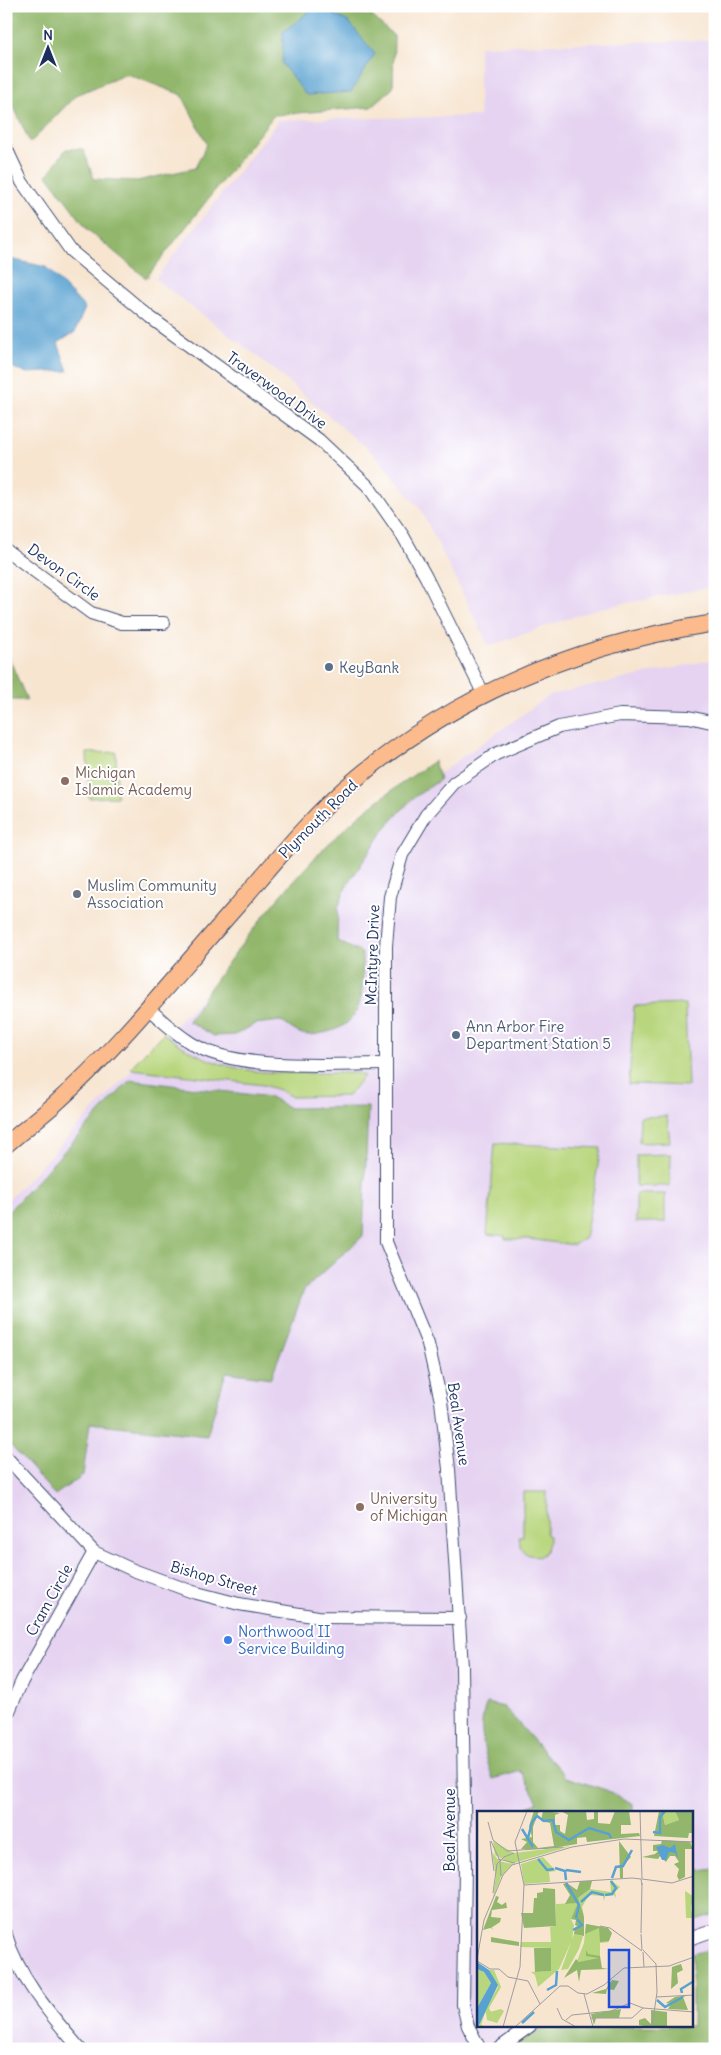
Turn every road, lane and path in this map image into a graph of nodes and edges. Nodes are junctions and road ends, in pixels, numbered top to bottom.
1 (6, 148) edge
2 (6, 550) edge
3 (164, 623) dead end
4 (715, 624) edge
5 (484, 695) junction
6 (715, 723) edge
7 (147, 1008) junction
8 (386, 1064) junction
9 (6, 1145) edge
10 (6, 1457) edge
11 (94, 1552) junction
12 (460, 1618) junction
13 (6, 1718) edge
14 (715, 1930) edge
15 (6, 1935) edge
16 (694, 1937) edge
17 (527, 2028) edge
18 (80, 2049) edge
19 (480, 2049) edge
20 (498, 2049) edge

1 - 5 street, Traverwood Drive
2 - 3 street, Devon Circle
4 - 5 main road, Plymouth Road
5 - 7 main road, Plymouth Road
6 - 8 street, McIntyre Drive
7 - 8 street
7 - 9 main road, Plymouth Road
8 - 12 street, Beal Avenue
10 - 11 street, Bishop Street
11 - 12 street, Bishop Street
11 - 13 street, Cram Circle
12 - 19 street, Beal Avenue
14 - 16 street
15 - 18 street
17 - 20 street

